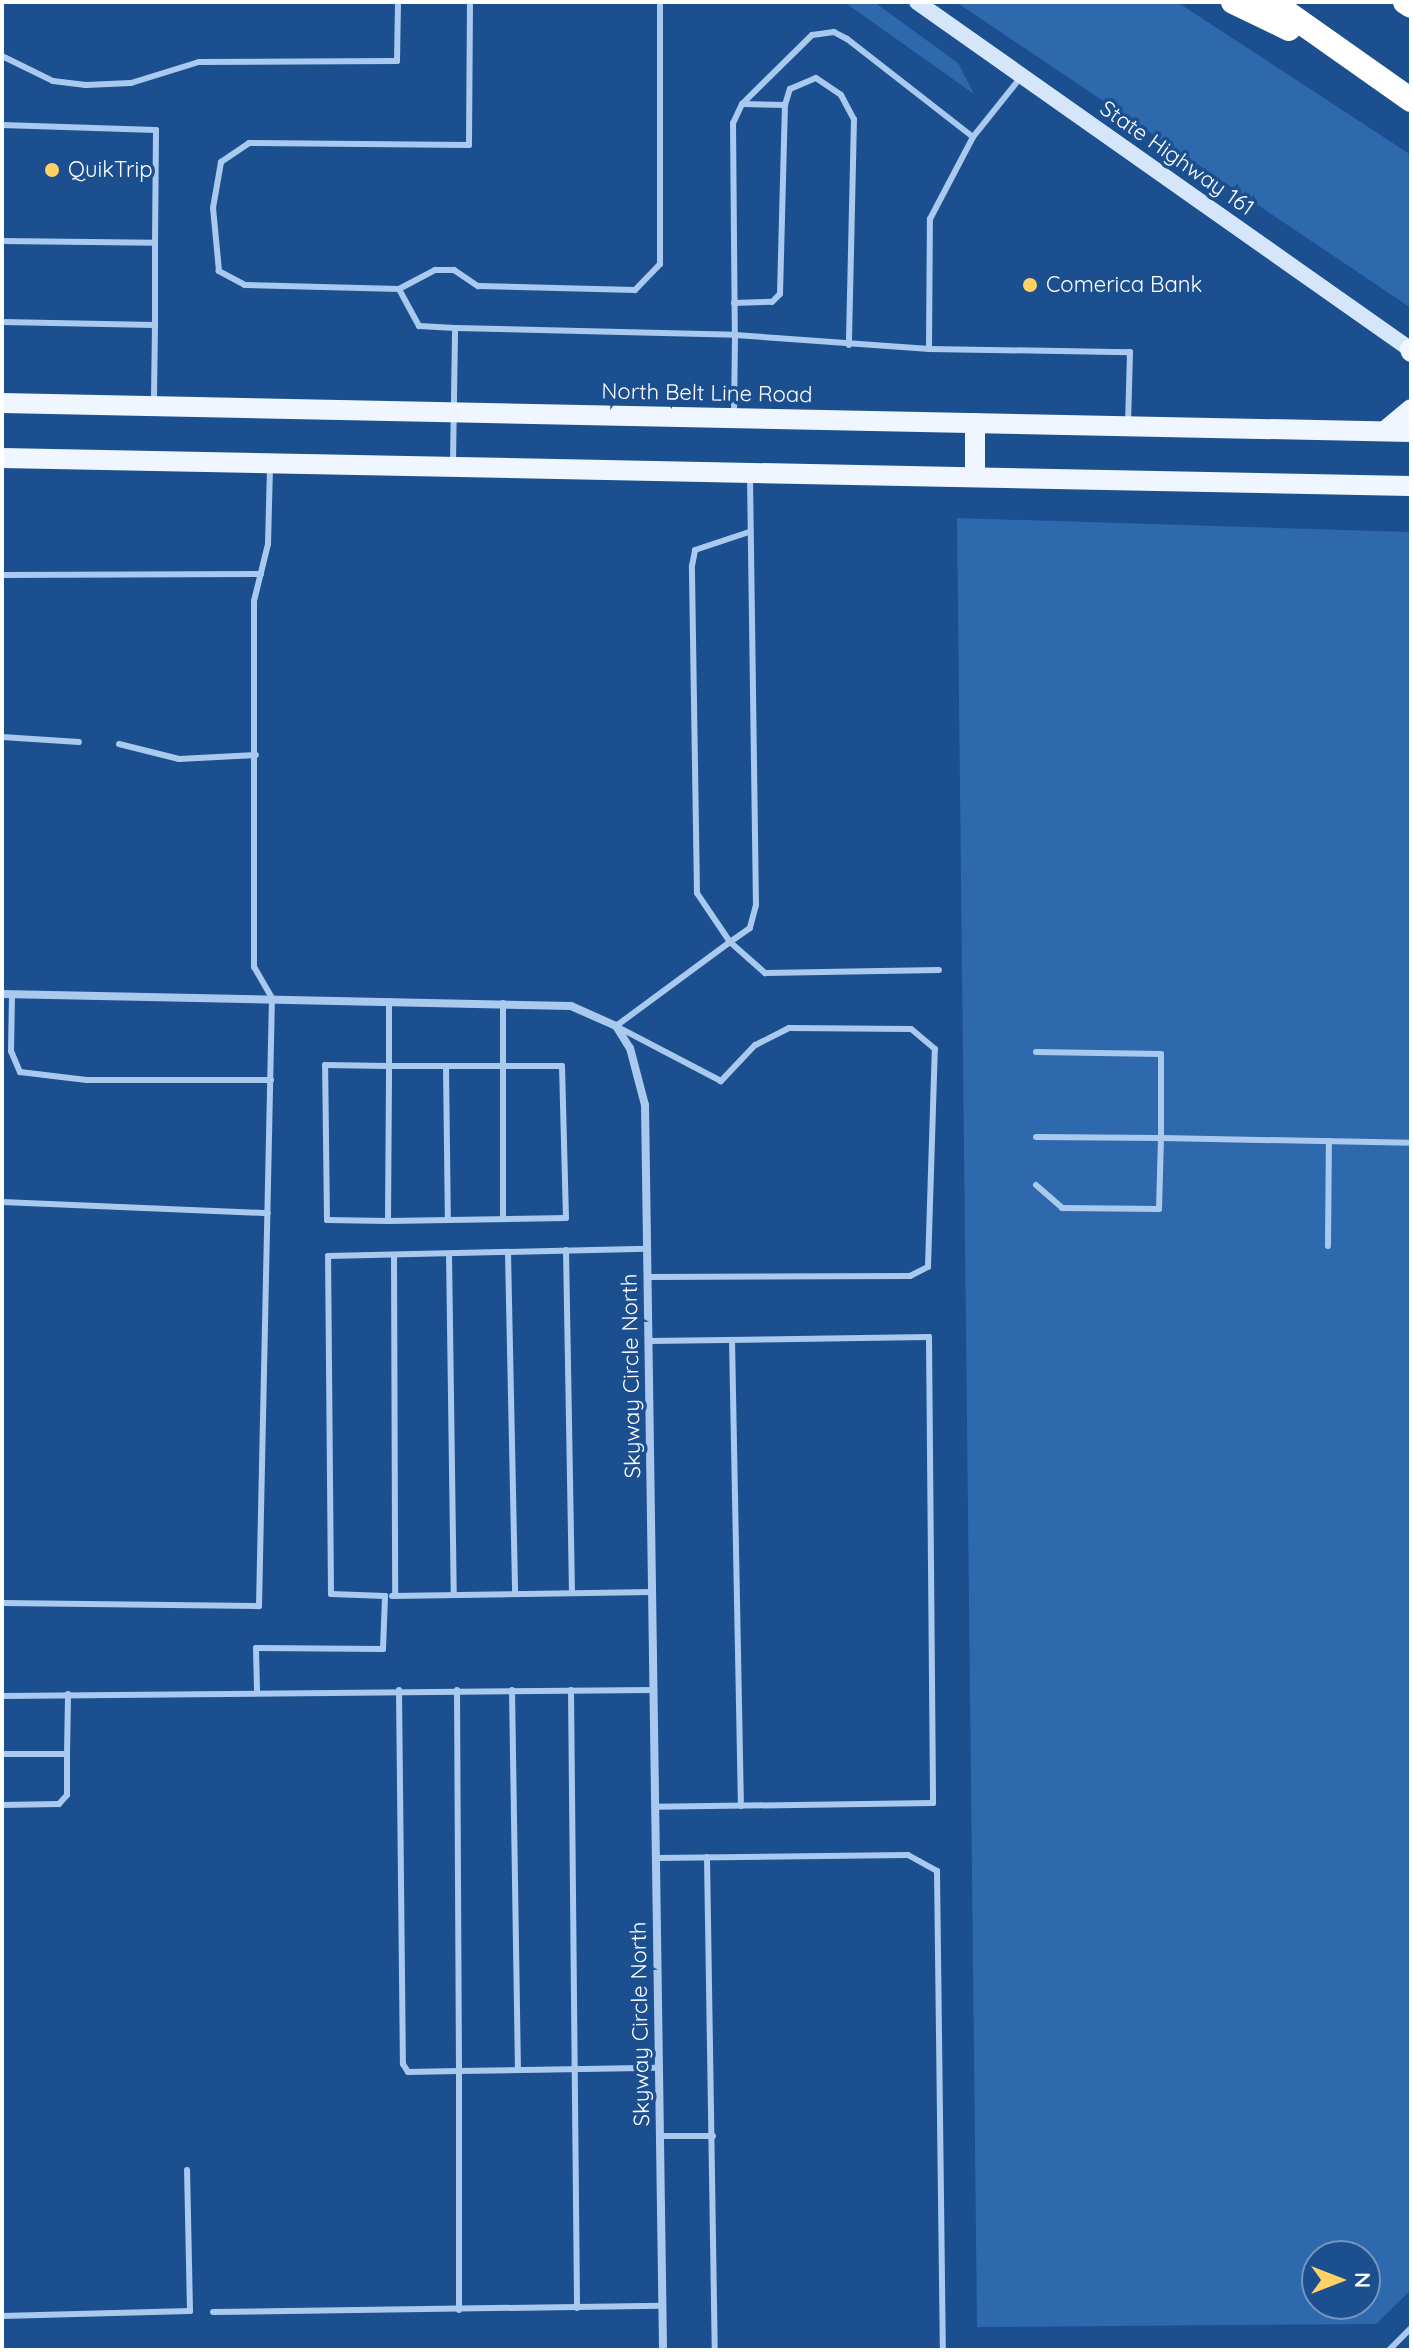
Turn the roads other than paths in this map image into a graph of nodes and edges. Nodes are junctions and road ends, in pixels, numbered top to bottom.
1 (398, 2) edge
2 (470, 2) edge
3 (660, 2) edge
4 (917, 2) edge
5 (1233, 2) edge
6 (1272, 2) edge
7 (1405, 2) edge
8 (1411, 6) edge
9 (2, 56) edge
10 (1355, 60) junction
11 (1022, 76) junction
12 (1411, 100) edge
13 (742, 104) junction
14 (785, 105) junction
15 (2, 125) edge
16 (973, 137) junction
17 (2, 241) edge
18 (155, 243) junction
19 (399, 289) junction
20 (734, 303) junction
21 (2, 322) edge
22 (155, 325) junction
23 (455, 328) junction
24 (735, 335) junction
25 (849, 345) junction
26 (929, 349) junction
27 (1411, 350) edge
28 (3, 403) edge
29 (154, 406) junction
30 (1411, 409) edge
31 (454, 411) junction
32 (734, 417) junction
33 (975, 423) junction
34 (1128, 427) junction
35 (1385, 431) junction
36 (1411, 432) edge
37 (2, 458) edge
38 (270, 463) junction
39 (453, 467) junction
40 (750, 473) junction
41 (975, 477) junction
42 (1407, 487) edge
43 (749, 532) junction
44 (261, 574) junction
45 (2, 575) edge
46 (2, 737) edge
47 (79, 742) dead end
48 (119, 744) dead end
49 (256, 755) junction
50 (730, 942) junction
51 (939, 970) dead end
52 (7, 994) edge
53 (272, 998) junction
54 (389, 1001) junction
55 (503, 1003) junction
56 (616, 1026) junction
57 (1036, 1052) dead end
58 (389, 1066) junction
59 (446, 1066) junction
60 (502, 1066) junction
61 (271, 1080) junction
62 (1036, 1137) dead end
63 (1161, 1138) junction
64 (1329, 1141) junction
65 (1411, 1143) edge
66 (1036, 1185) dead end
67 (2, 1202) edge
68 (268, 1213) junction
69 (503, 1219) junction
70 (448, 1220) junction
71 (388, 1221) junction
72 (1328, 1246) dead end
73 (647, 1249) junction
74 (566, 1250) junction
75 (508, 1253) junction
76 (449, 1254) junction
77 (394, 1255) junction
78 (648, 1277) junction
79 (732, 1340) junction
80 (649, 1341) junction
81 (653, 1592) junction
82 (572, 1593) junction
83 (515, 1594) junction
84 (454, 1595) junction
85 (385, 1596) junction
86 (395, 1596) junction
87 (2, 1603) edge
88 (257, 1690) junction
89 (399, 1690) junction
90 (457, 1690) junction
91 (512, 1690) junction
92 (571, 1690) junction
93 (654, 1690) junction
94 (68, 1694) junction
95 (2, 1696) edge
96 (2, 1754) edge
97 (67, 1754) junction
98 (2, 1805) edge
99 (741, 1806) junction
100 (656, 1807) junction
101 (707, 1857) junction
102 (656, 1858) junction
103 (658, 2068) junction
104 (575, 2069) junction
105 (518, 2070) junction
106 (459, 2071) junction
107 (659, 2136) junction
108 (713, 2136) junction
109 (187, 2170) dead end
110 (661, 2306) junction
111 (577, 2308) junction
112 (459, 2310) junction
113 (213, 2312) dead end
114 (2, 2316) edge
115 (1411, 2328) edge
116 (663, 2350) edge
117 (715, 2350) edge
118 (943, 2350) edge
119 (1389, 2350) edge

1 - 9 lane
2 - 19 lane
3 - 19 lane
4 - 11 main road, State Highway 161
5 - 10 highway
6 - 10 highway
7 - 8 highway
10 - 12 highway
11 - 16 lane
11 - 27 main road, State Highway 161
13 - 14 lane
13 - 16 lane
13 - 20 lane
14 - 20 lane
14 - 25 lane
15 - 18 lane
16 - 26 lane
17 - 18 lane
18 - 22 lane
19 - 23 lane
20 - 24 lane
21 - 22 lane
22 - 29 lane
23 - 24 lane
23 - 31 lane
24 - 25 lane
24 - 32 lane
25 - 26 lane
26 - 34 lane
28 - 29 main road, North Belt Line Road
29 - 31 main road, North Belt Line Road
30 - 35 main road
31 - 32 main road, North Belt Line Road
31 - 39 lane
32 - 33 main road, North Belt Line Road
33 - 34 main road, North Belt Line Road
33 - 41 main road
34 - 35 main road, North Belt Line Road
35 - 36 main road, North Belt Line Road
37 - 38 main road
38 - 39 main road
38 - 44 lane
39 - 40 main road
40 - 41 main road
40 - 43 lane
41 - 42 main road
43 - 50 lane
43 - 50 lane
44 - 45 lane
44 - 49 lane
46 - 47 lane
48 - 49 lane
49 - 53 lane
50 - 51 lane
50 - 56 lane
52 - 53 street
52 - 61 lane
53 - 54 street
53 - 61 lane
54 - 55 street
54 - 58 lane
55 - 56 street
55 - 60 lane
56 - 73 street, Skyway Circle North
56 - 78 lane
57 - 63 lane
58 - 59 lane
58 - 71 lane
58 - 71 lane
59 - 60 lane
59 - 70 lane
60 - 69 lane
60 - 69 lane
61 - 68 lane
62 - 63 lane
63 - 64 lane
63 - 66 lane
64 - 65 lane
64 - 72 lane
67 - 68 lane
68 - 87 lane
69 - 70 lane
70 - 71 lane
73 - 74 lane
73 - 78 street, Skyway Circle North
74 - 75 lane
74 - 82 lane
75 - 76 lane
75 - 83 lane
76 - 77 lane
76 - 84 lane
77 - 85 lane
77 - 86 lane
78 - 80 street, Skyway Circle North
79 - 80 lane
79 - 99 lane
79 - 99 lane
80 - 81 street, Skyway Circle North
81 - 82 lane
81 - 93 street, Skyway Circle North
82 - 83 lane
83 - 84 lane
84 - 86 lane
85 - 86 lane
85 - 88 lane
88 - 89 lane
88 - 94 lane
89 - 90 lane
89 - 106 lane
90 - 91 lane
90 - 106 lane
91 - 92 lane
91 - 105 lane
92 - 93 lane
92 - 104 lane
93 - 100 street, Skyway Circle North
94 - 95 lane
94 - 97 lane
96 - 97 lane
97 - 98 lane
99 - 100 lane
100 - 102 street, Skyway Circle North
101 - 102 lane
101 - 108 lane
101 - 118 lane
102 - 103 street, Skyway Circle North
103 - 104 lane
103 - 107 street, Skyway Circle North
104 - 105 lane
104 - 111 lane
105 - 106 lane
106 - 112 lane
107 - 108 lane
107 - 110 street, Skyway Circle North
108 - 117 lane
109 - 114 lane
110 - 111 lane
110 - 116 street, Skyway Circle North
111 - 112 lane
112 - 113 lane
115 - 119 lane

